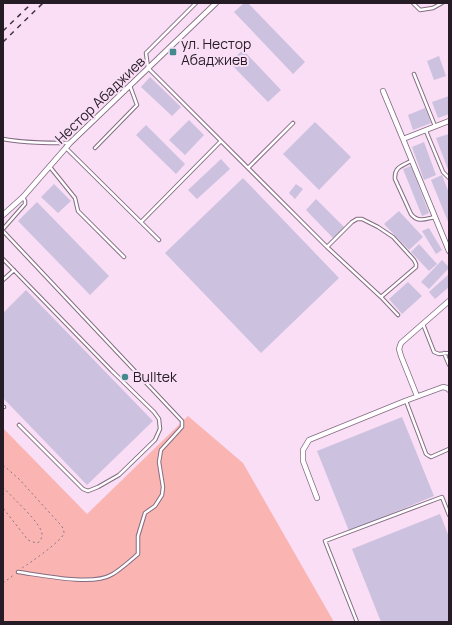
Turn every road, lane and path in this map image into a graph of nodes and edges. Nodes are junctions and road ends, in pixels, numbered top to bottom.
1 (196, 3) edge
2 (216, 3) edge
3 (413, 3) edge
4 (442, 3) edge
5 (148, 68) junction
6 (414, 74) dead end
7 (130, 85) junction
8 (383, 91) dead end
9 (449, 121) edge
10 (293, 123) dead end
11 (436, 126) junction
12 (426, 130) junction
13 (3, 139) edge
14 (403, 139) junction
15 (221, 141) junction
16 (70, 143) junction
17 (66, 148) junction
18 (95, 148) dead end
19 (412, 160) junction
20 (50, 166) junction
21 (248, 168) junction
22 (449, 178) edge
23 (23, 197) junction
24 (3, 215) edge
25 (435, 217) junction
26 (141, 222) junction
27 (3, 230) edge
28 (159, 240) dead end
29 (327, 247) junction
30 (449, 251) edge
31 (124, 257) dead end
32 (3, 260) edge
33 (14, 270) junction
34 (3, 280) edge
35 (381, 297) junction
36 (449, 300) edge
37 (398, 314) dead end
38 (423, 323) junction
39 (444, 353) junction
40 (449, 353) edge
41 (449, 365) edge
42 (449, 390) edge
43 (417, 396) junction
44 (405, 401) junction
45 (19, 424) dead end
46 (449, 449) edge
47 (3, 465) edge
48 (3, 487) edge
49 (318, 498) dead end
50 (3, 508) edge
51 (449, 515) edge
52 (3, 540) edge
53 (3, 544) edge
54 (18, 572) junction
55 (3, 584) edge
56 (357, 622) edge

1 - 5 lane
2 - 5 street, Нестор Абаджиев
3 - 4 lane
5 - 7 street, Нестор Абаджиев
5 - 15 lane
6 - 11 lane
7 - 16 street, Нестор Абаджиев
7 - 18 lane
8 - 14 street
9 - 11 street
10 - 21 lane
11 - 12 street
12 - 14 street
12 - 22 lane
13 - 16 lane
14 - 19 street
15 - 21 lane
15 - 26 lane
16 - 17 street, Нестор Абаджиев
17 - 20 street, Нестор Абаджиев
17 - 26 lane
19 - 25 street
19 - 25 lane
20 - 23 street, Нестор Абаджиев
20 - 31 lane
21 - 29 lane
23 - 24 street, Нестор Абаджиев
23 - 27 lane
25 - 30 street
26 - 28 lane
27 - 54 lane
29 - 35 lane
29 - 35 lane
32 - 33 lane
33 - 34 lane
33 - 45 lane
35 - 37 lane
36 - 38 street
38 - 39 lane
38 - 43 street
39 - 40 lane
39 - 41 lane
42 - 43 street
43 - 44 street
44 - 46 lane
44 - 49 street
47 - 54 path
48 - 50 path
51 - 56 lane
52 - 53 path
54 - 55 path

